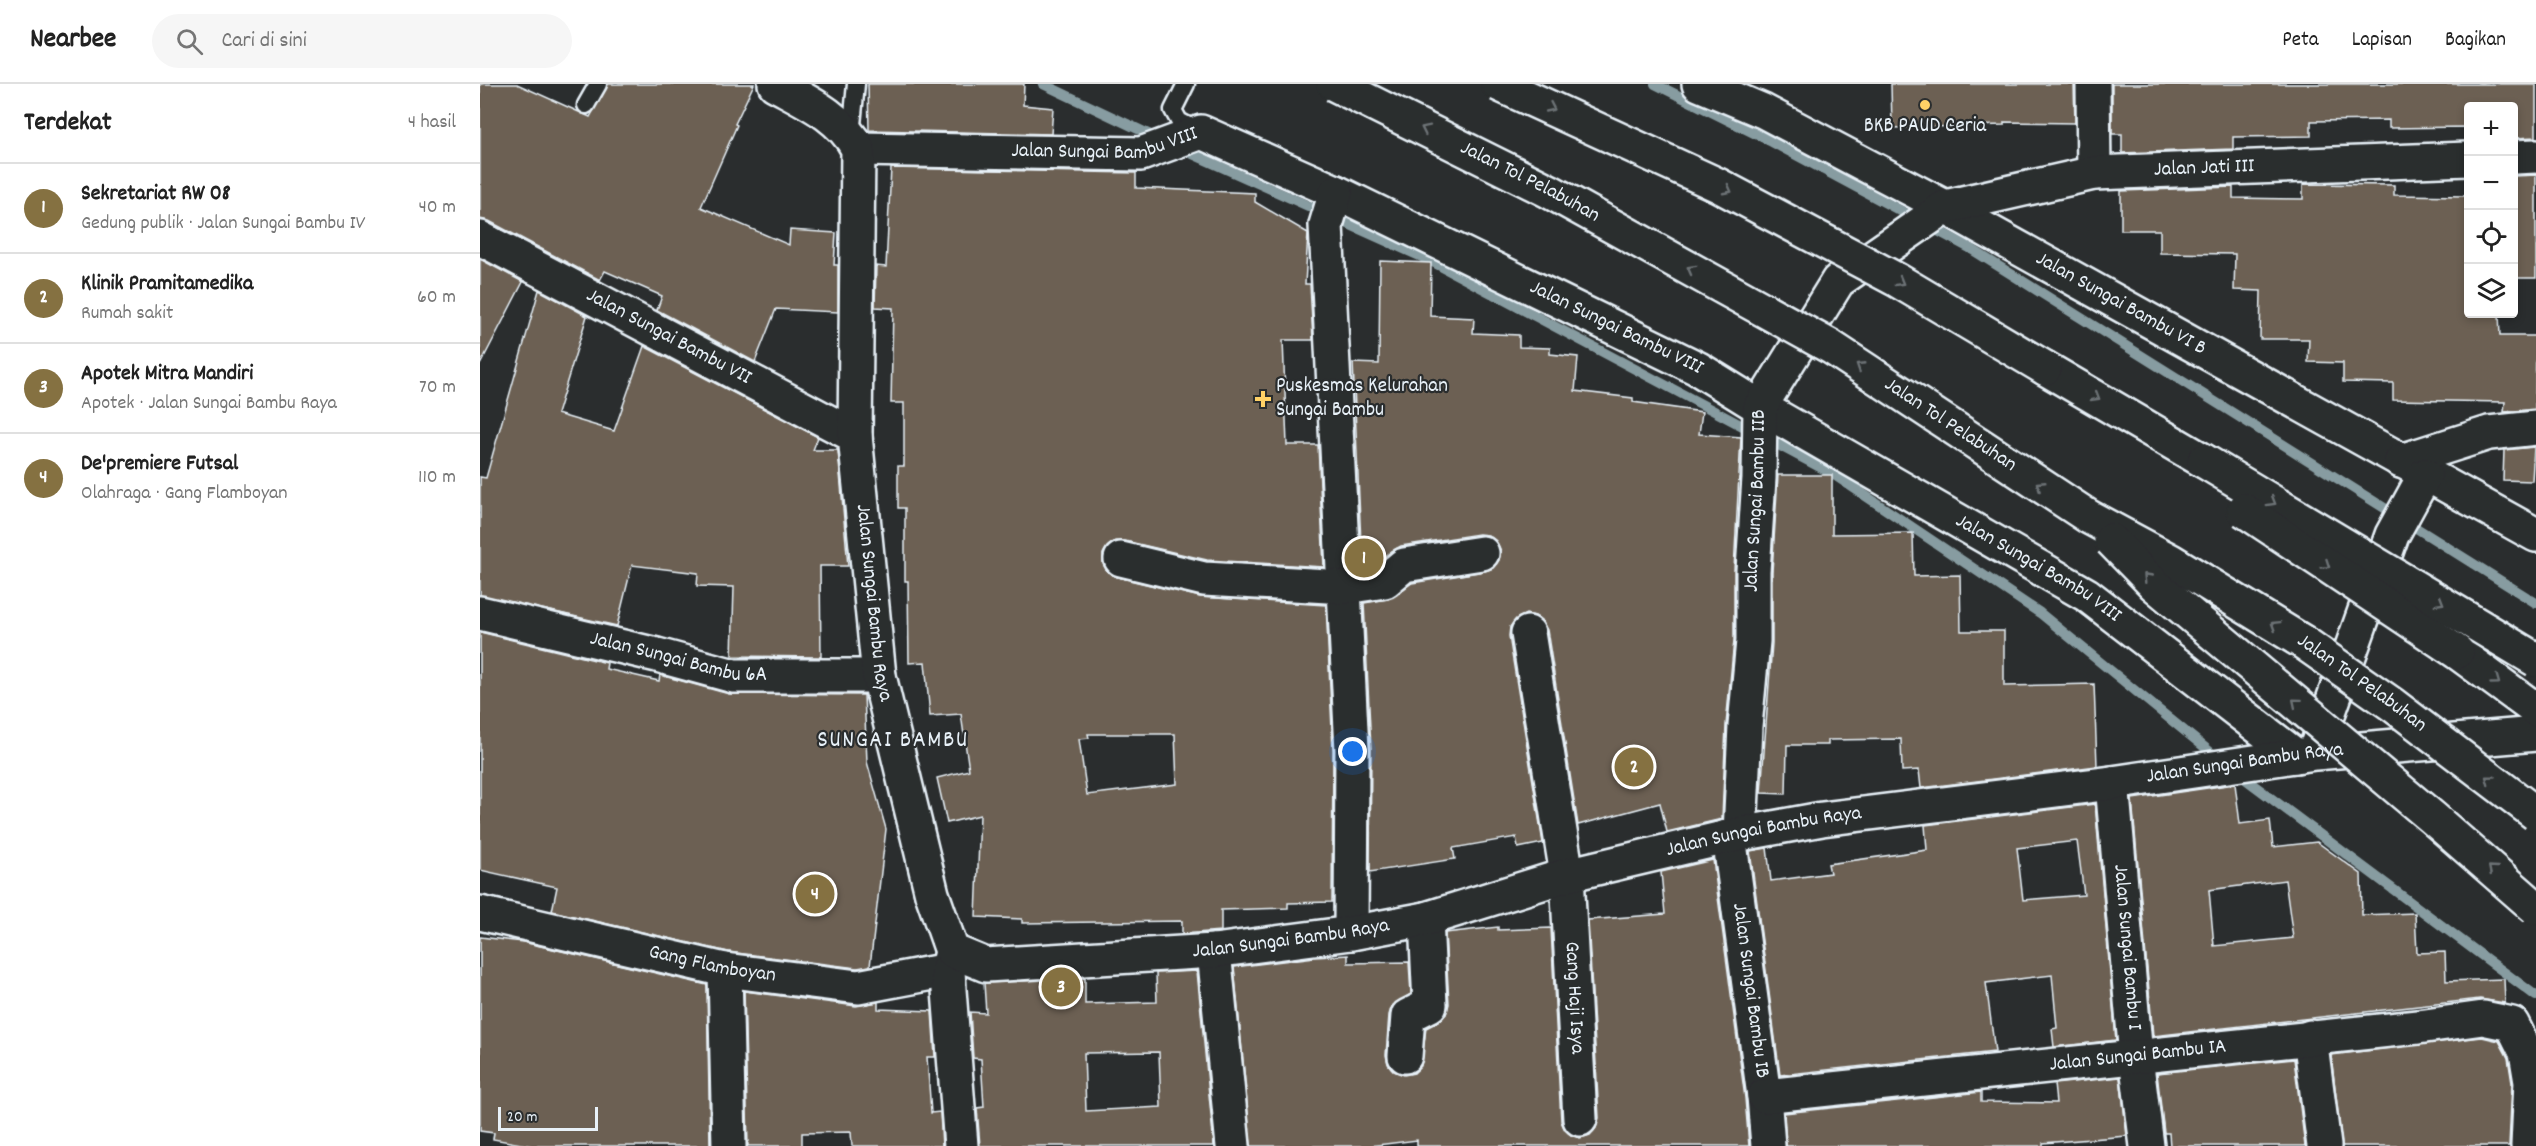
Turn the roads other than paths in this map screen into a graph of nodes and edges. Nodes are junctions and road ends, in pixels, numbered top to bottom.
1 (598, 84) edge
2 (775, 84) edge
3 (856, 84) edge
4 (1186, 84) edge
5 (1334, 84) edge
6 (1498, 84) edge
7 (1699, 84) edge
8 (2093, 84) edge
9 (1763, 98) edge
10 (586, 105) dead end
11 (1194, 134) junction
12 (855, 142) junction
13 (2536, 156) edge
14 (2518, 157) edge
15 (2464, 159) edge
16 (2094, 173) junction
17 (1332, 204) junction
18 (1926, 221) junction
19 (480, 238) edge
20 (1760, 412) junction
21 (2536, 428) edge
22 (855, 436) junction
23 (2204, 462) junction
24 (2413, 468) junction
25 (2089, 517) junction
26 (2536, 535) edge
27 (1482, 553) dead end
28 (1121, 559) dead end
29 (1345, 587) junction
30 (480, 613) edge
31 (1528, 633) dead end
32 (2536, 660) edge
33 (879, 676) junction
34 (2536, 710) edge
35 (2536, 734) edge
36 (2305, 755) junction
37 (2112, 783) junction
38 (2536, 814) edge
39 (1735, 835) junction
40 (1567, 875) junction
41 (2536, 908) edge
42 (481, 918) edge
43 (1426, 919) junction
44 (1351, 933) junction
45 (1214, 951) junction
46 (950, 961) junction
47 (725, 970) junction
48 (2310, 1038) junction
49 (1405, 1056) dead end
50 (2136, 1057) junction
51 (1764, 1096) junction
52 (1580, 1119) dead end
53 (729, 1146) edge
54 (961, 1146) edge
55 (1233, 1146) edge
56 (1768, 1146) edge
57 (2147, 1146) edge
58 (2324, 1146) edge
59 (2528, 1146) edge

1 - 10 lane
2 - 12 main road
3 - 12 lane
4 - 11 lane
25 -> 5 main road, Jalan Tol Pelabuhan, bridge
6 -> 23 main road, bridge
7 - 9 main road, Jalan Sungai Bambu VI B
8 - 16 main road
9 - 18 main road, Jalan Sungai Bambu VI B
11 - 12 main road, Jalan Sungai Bambu VIII
11 - 17 main road, Jalan Sungai Bambu VIII
12 - 22 main road, Jalan Sungai Bambu Raya
13 - 14 main road
15 - 16 main road, Jalan Jati III
16 - 18 main road, Jalan Jati III
17 - 20 main road, Jalan Sungai Bambu VIII
17 - 29 main road
18 - 20 main road, Jalan Sungai Bambu IIB
18 - 24 main road, Jalan Sungai Bambu VI B
19 - 22 main road, Jalan Sungai Bambu VII
20 - 36 main road, Jalan Sungai Bambu VIII
20 - 39 main road, Jalan Sungai Bambu IIB
21 - 24 main road
22 - 33 main road, Jalan Sungai Bambu Raya
23 -> 32 main road, bridge
23 -> 34 main road, bridge
24 - 26 main road, Jalan Sungai Bambu VI B
24 - 36 main road
38 -> 25 main road, Jalan Tol Pelabuhan, bridge
41 -> 25 main road, bridge
27 - 29 main road
28 - 29 main road
29 - 44 main road
30 - 33 main road, Jalan Sungai Bambu 6A
31 - 40 main road, Gang Haji Isya
33 - 46 main road, Jalan Sungai Bambu Raya
35 - 36 main road, Jalan Sungai Bambu Raya
36 - 37 main road, Jalan Sungai Bambu Raya
37 - 39 main road, Jalan Sungai Bambu Raya
37 - 50 main road, Jalan Sungai Bambu I
39 - 40 main road, Jalan Sungai Bambu Raya
39 - 51 main road, Jalan Sungai Bambu IB
40 - 43 main road, Jalan Sungai Bambu Raya
40 - 52 main road, Gang Haji Isya
42 - 47 main road, Gang Flamboyan
43 - 44 main road, Jalan Sungai Bambu Raya
43 - 49 main road
44 - 45 main road, Jalan Sungai Bambu Raya
45 - 46 main road, Jalan Sungai Bambu Raya
45 - 55 main road
46 - 47 main road, Gang Flamboyan
46 - 54 main road
47 - 53 main road
48 - 50 main road, Jalan Sungai Bambu IA
48 - 58 main road
48 - 59 main road, Jalan Sungai Bambu IA
50 - 51 main road, Jalan Sungai Bambu IA
50 - 57 main road, Jalan Sungai Bambu I
51 - 56 main road, Jalan Sungai Bambu IB

